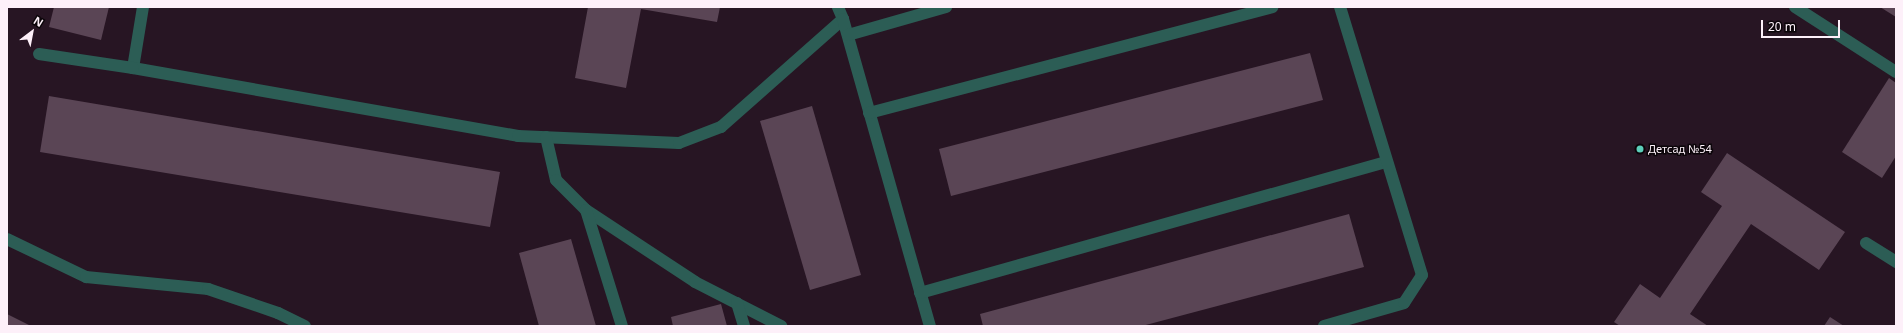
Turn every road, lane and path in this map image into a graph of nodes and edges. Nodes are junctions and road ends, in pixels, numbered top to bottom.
1 (142, 7) edge
2 (838, 7) edge
3 (946, 7) edge
4 (1272, 7) edge
5 (1340, 7) edge
6 (1795, 7) edge
7 (843, 19) junction
8 (848, 35) junction
9 (39, 54) dead end
10 (133, 68) junction
11 (1896, 72) edge
12 (869, 113) junction
13 (546, 137) junction
14 (1384, 162) junction
15 (586, 210) junction
16 (7, 239) edge
17 (1866, 243) dead end
18 (1896, 262) edge
19 (920, 293) junction
20 (737, 303) junction
21 (305, 326) edge
22 (622, 326) edge
23 (744, 326) edge
24 (781, 326) edge
25 (930, 326) edge
26 (1324, 326) edge

1 - 10 lane
2 - 7 lane
3 - 8 lane
4 - 12 lane
5 - 14 lane
6 - 11 lane
7 - 8 lane
7 - 13 lane
8 - 12 lane
9 - 10 lane
10 - 13 lane
12 - 19 lane
13 - 15 lane
14 - 19 lane
14 - 26 lane
15 - 20 lane
15 - 22 lane
16 - 21 lane
17 - 18 lane
19 - 25 lane
20 - 23 lane
20 - 24 lane

